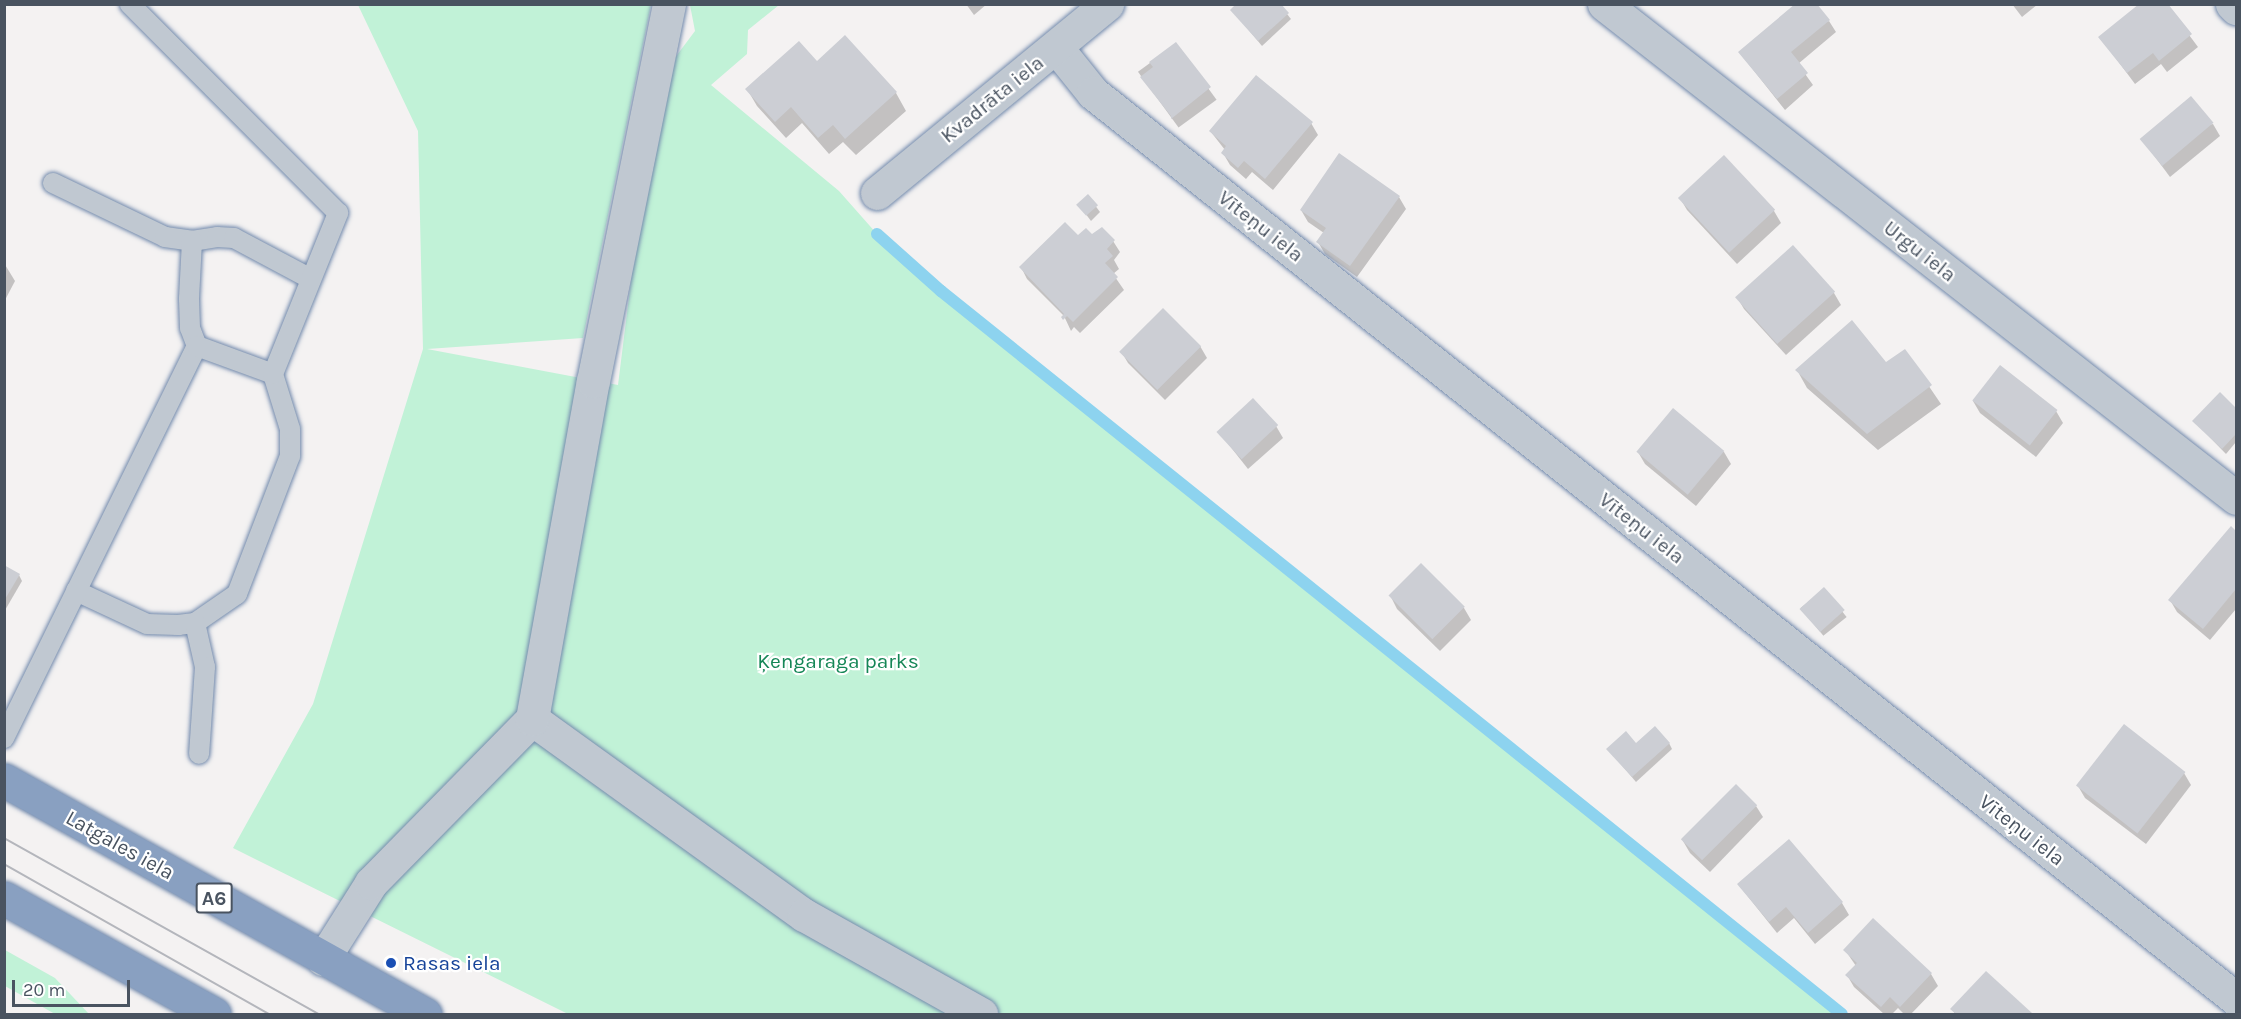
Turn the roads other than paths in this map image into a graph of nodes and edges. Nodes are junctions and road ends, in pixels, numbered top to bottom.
1 (130, 4) edge
2 (669, 4) edge
3 (1107, 4) edge
4 (1604, 4) edge
5 (2232, 4) edge
6 (2236, 8) edge
7 (1056, 47) junction
8 (53, 183) dead end
9 (877, 193) dead end
10 (192, 241) junction
11 (311, 279) junction
12 (197, 346) junction
13 (273, 375) junction
14 (2236, 498) edge
15 (76, 591) junction
16 (195, 623) junction
17 (532, 719) junction
18 (4, 738) edge
19 (199, 754) dead end
20 (4, 780) edge
21 (4, 898) edge
22 (323, 959) junction
23 (2236, 999) edge
24 (214, 1014) edge
25 (425, 1014) edge
26 (981, 1014) edge

1 - 11 lane
2 - 17 street
3 - 7 street, Kvadrāta iela
4 - 14 street, Urgu iela
5 - 6 street
7 - 9 street, Kvadrāta iela
7 - 23 street, Vīteņu iela
8 - 10 lane
10 - 11 lane
10 - 12 lane
11 - 13 lane
12 - 13 lane
12 - 15 lane
13 - 16 lane
15 - 16 lane
15 - 18 lane
16 - 19 lane
17 - 22 street
17 - 26 street
20 - 22 highway, Latgales iela / A6
21 - 24 highway
22 - 25 highway, Latgales iela / A6

